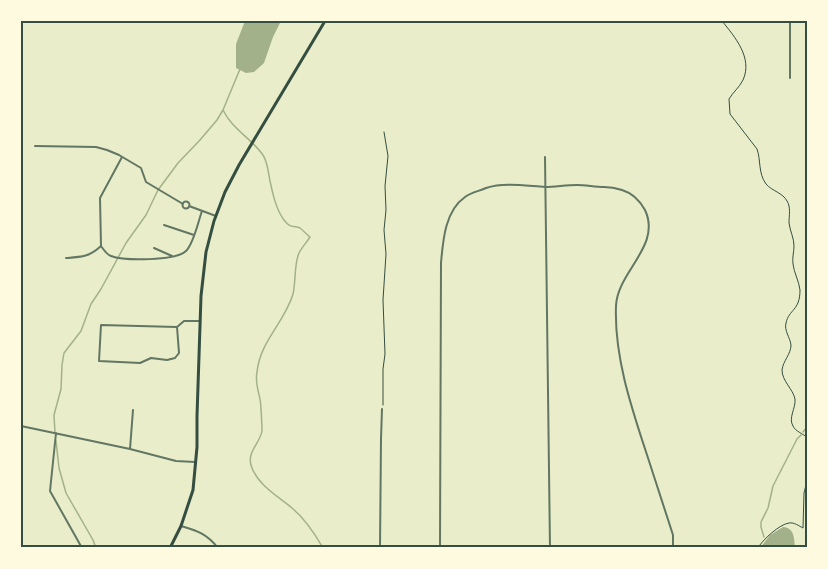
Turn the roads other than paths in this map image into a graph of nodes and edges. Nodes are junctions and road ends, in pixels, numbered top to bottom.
1 (325, 21) edge
2 (790, 21) edge
3 (790, 78) dead end
4 (35, 146) dead end
5 (122, 157) junction
6 (545, 157) dead end
7 (546, 187) junction
8 (202, 211) junction
9 (216, 216) junction
10 (164, 225) dead end
11 (194, 235) junction
12 (101, 246) junction
13 (154, 248) dead end
14 (172, 256) junction
15 (66, 258) dead end
16 (200, 321) junction
17 (177, 327) junction
18 (133, 410) dead end
19 (382, 410) road end
20 (21, 426) edge
21 (56, 433) junction
22 (130, 448) junction
23 (195, 462) junction
24 (181, 526) junction
25 (82, 548) edge
26 (170, 548) edge
27 (218, 548) edge
28 (380, 548) edge
29 (440, 548) edge
30 (550, 548) edge
31 (673, 548) edge

1 - 9 main road
2 - 3 street
4 - 5 street
5 - 8 street
5 - 12 street
6 - 7 street
7 - 29 street
7 - 30 street
7 - 31 street
8 - 9 street
8 - 11 street
9 - 16 main road
10 - 11 street
11 - 14 street
12 - 14 street
12 - 15 street
13 - 14 street
16 - 17 street
16 - 23 main road
17 - 17 street
18 - 22 street
19 - 28 street
20 - 21 street
21 - 22 street
21 - 25 street
22 - 23 street
23 - 24 main road
24 - 26 main road
24 - 27 street

